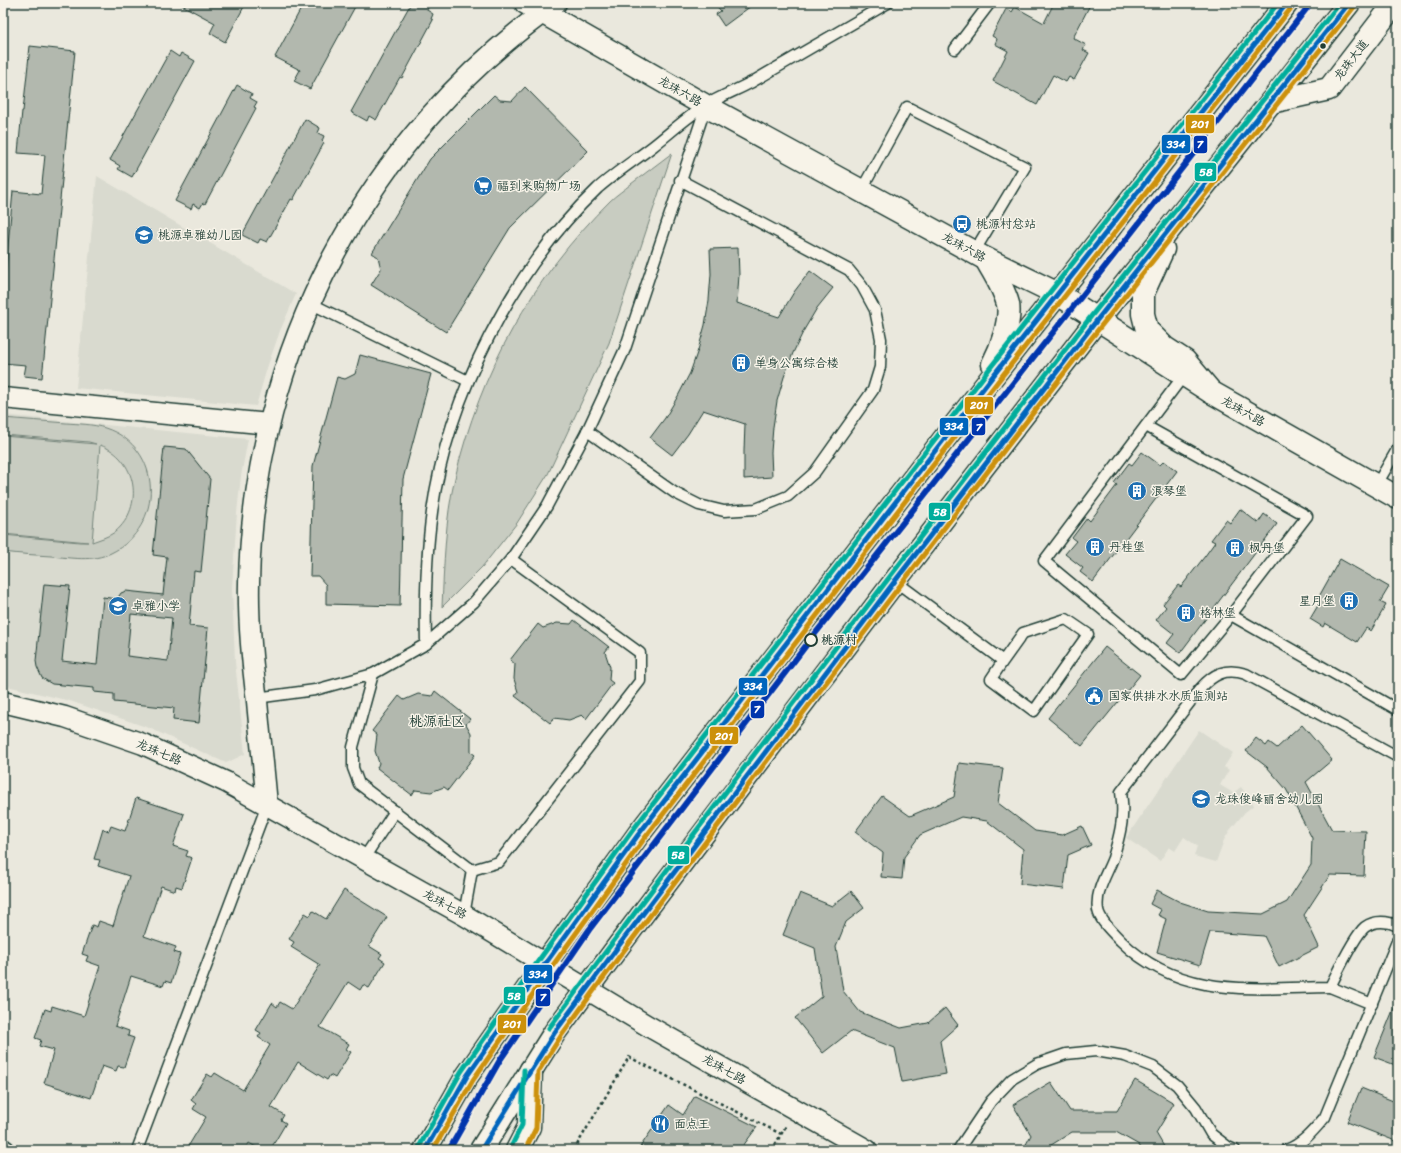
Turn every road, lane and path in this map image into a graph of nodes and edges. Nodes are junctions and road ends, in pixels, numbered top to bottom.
1 (888, 3) edge
2 (990, 3) edge
3 (1287, 3) edge
4 (1349, 3) edge
5 (1395, 3) edge
6 (541, 6) edge
7 (956, 48) dead end
8 (1271, 102) junction
9 (706, 106) junction
10 (680, 180) junction
11 (861, 191) junction
12 (1175, 222) junction
13 (980, 256) junction
14 (1058, 294) junction
15 (310, 303) junction
16 (1097, 320) junction
17 (1184, 375) junction
18 (468, 381) junction
19 (1211, 392) junction
20 (3, 398) edge
21 (975, 399) junction
22 (269, 424) junction
23 (1146, 426) junction
24 (587, 431) junction
25 (1398, 448) edge
26 (1376, 486) junction
27 (1398, 498) edge
28 (511, 559) junction
29 (895, 580) junction
30 (1231, 615) junction
31 (426, 644) junction
32 (1003, 661) junction
33 (373, 674) junction
34 (256, 698) junction
35 (3, 702) edge
36 (1398, 710) edge
37 (1398, 757) edge
38 (267, 805) junction
39 (395, 811) junction
40 (364, 858) junction
41 (472, 870) junction
42 (464, 915) junction
43 (1398, 926) edge
44 (1398, 939) edge
45 (545, 964) junction
46 (1330, 987) junction
47 (586, 989) junction
48 (1372, 1004) junction
49 (532, 1070) junction
50 (796, 1110) junction
51 (781, 1134) junction
52 (137, 1150) edge
53 (425, 1150) edge
54 (481, 1150) edge
55 (517, 1150) edge
56 (574, 1150) edge
57 (772, 1150) edge
58 (867, 1150) edge
59 (958, 1150) edge
60 (1235, 1150) edge
61 (1286, 1150) edge

1 - 9 lane
2 - 7 lane
3 - 14 main road
4 - 8 main road
5 - 8 main road, 龙珠大道
6 - 9 main road, 龙珠六路
6 - 15 street
8 - 12 main road
9 - 10 lane
9 - 11 main road, 龙珠六路
9 - 18 lane
10 - 24 lane
10 - 24 lane
11 - 13 main road, 龙珠六路
11 - 13 lane
12 - 16 main road
12 - 19 main road
13 - 14 main road, 龙珠六路
13 - 21 main road
14 - 16 main road, 龙珠六路
14 - 21 main road
15 - 18 lane
15 - 22 street
16 - 17 main road, 龙珠六路
16 - 29 main road
17 - 19 main road, 龙珠六路
17 - 23 lane
18 - 31 lane
19 - 26 main road, 龙珠六路
20 - 22 street
21 - 45 main road
22 - 34 street
23 - 30 lane
23 - 30 lane
24 - 28 lane
25 - 26 lane
26 - 27 main road, 龙珠六路
28 - 31 lane
28 - 41 lane
29 - 32 lane
29 - 47 main road
30 - 36 lane
31 - 33 lane
32 - 32 lane
33 - 34 lane
33 - 39 lane
34 - 38 street
35 - 38 street, 龙珠七路
37 - 46 lane
38 - 40 street, 龙珠七路
38 - 52 lane
39 - 40 lane
39 - 41 lane
40 - 42 street, 龙珠七路
41 - 42 lane
42 - 45 street, 龙珠七路
43 - 46 lane
44 - 48 lane
45 - 47 street, 龙珠七路
45 - 53 main road
46 - 48 lane
47 - 49 main road
47 - 50 street, 龙珠七路
48 - 61 lane
49 - 54 main road
49 - 55 main road
50 - 51 path
50 - 58 street, 龙珠七路
51 - 56 path
51 - 57 path
59 - 60 lane

